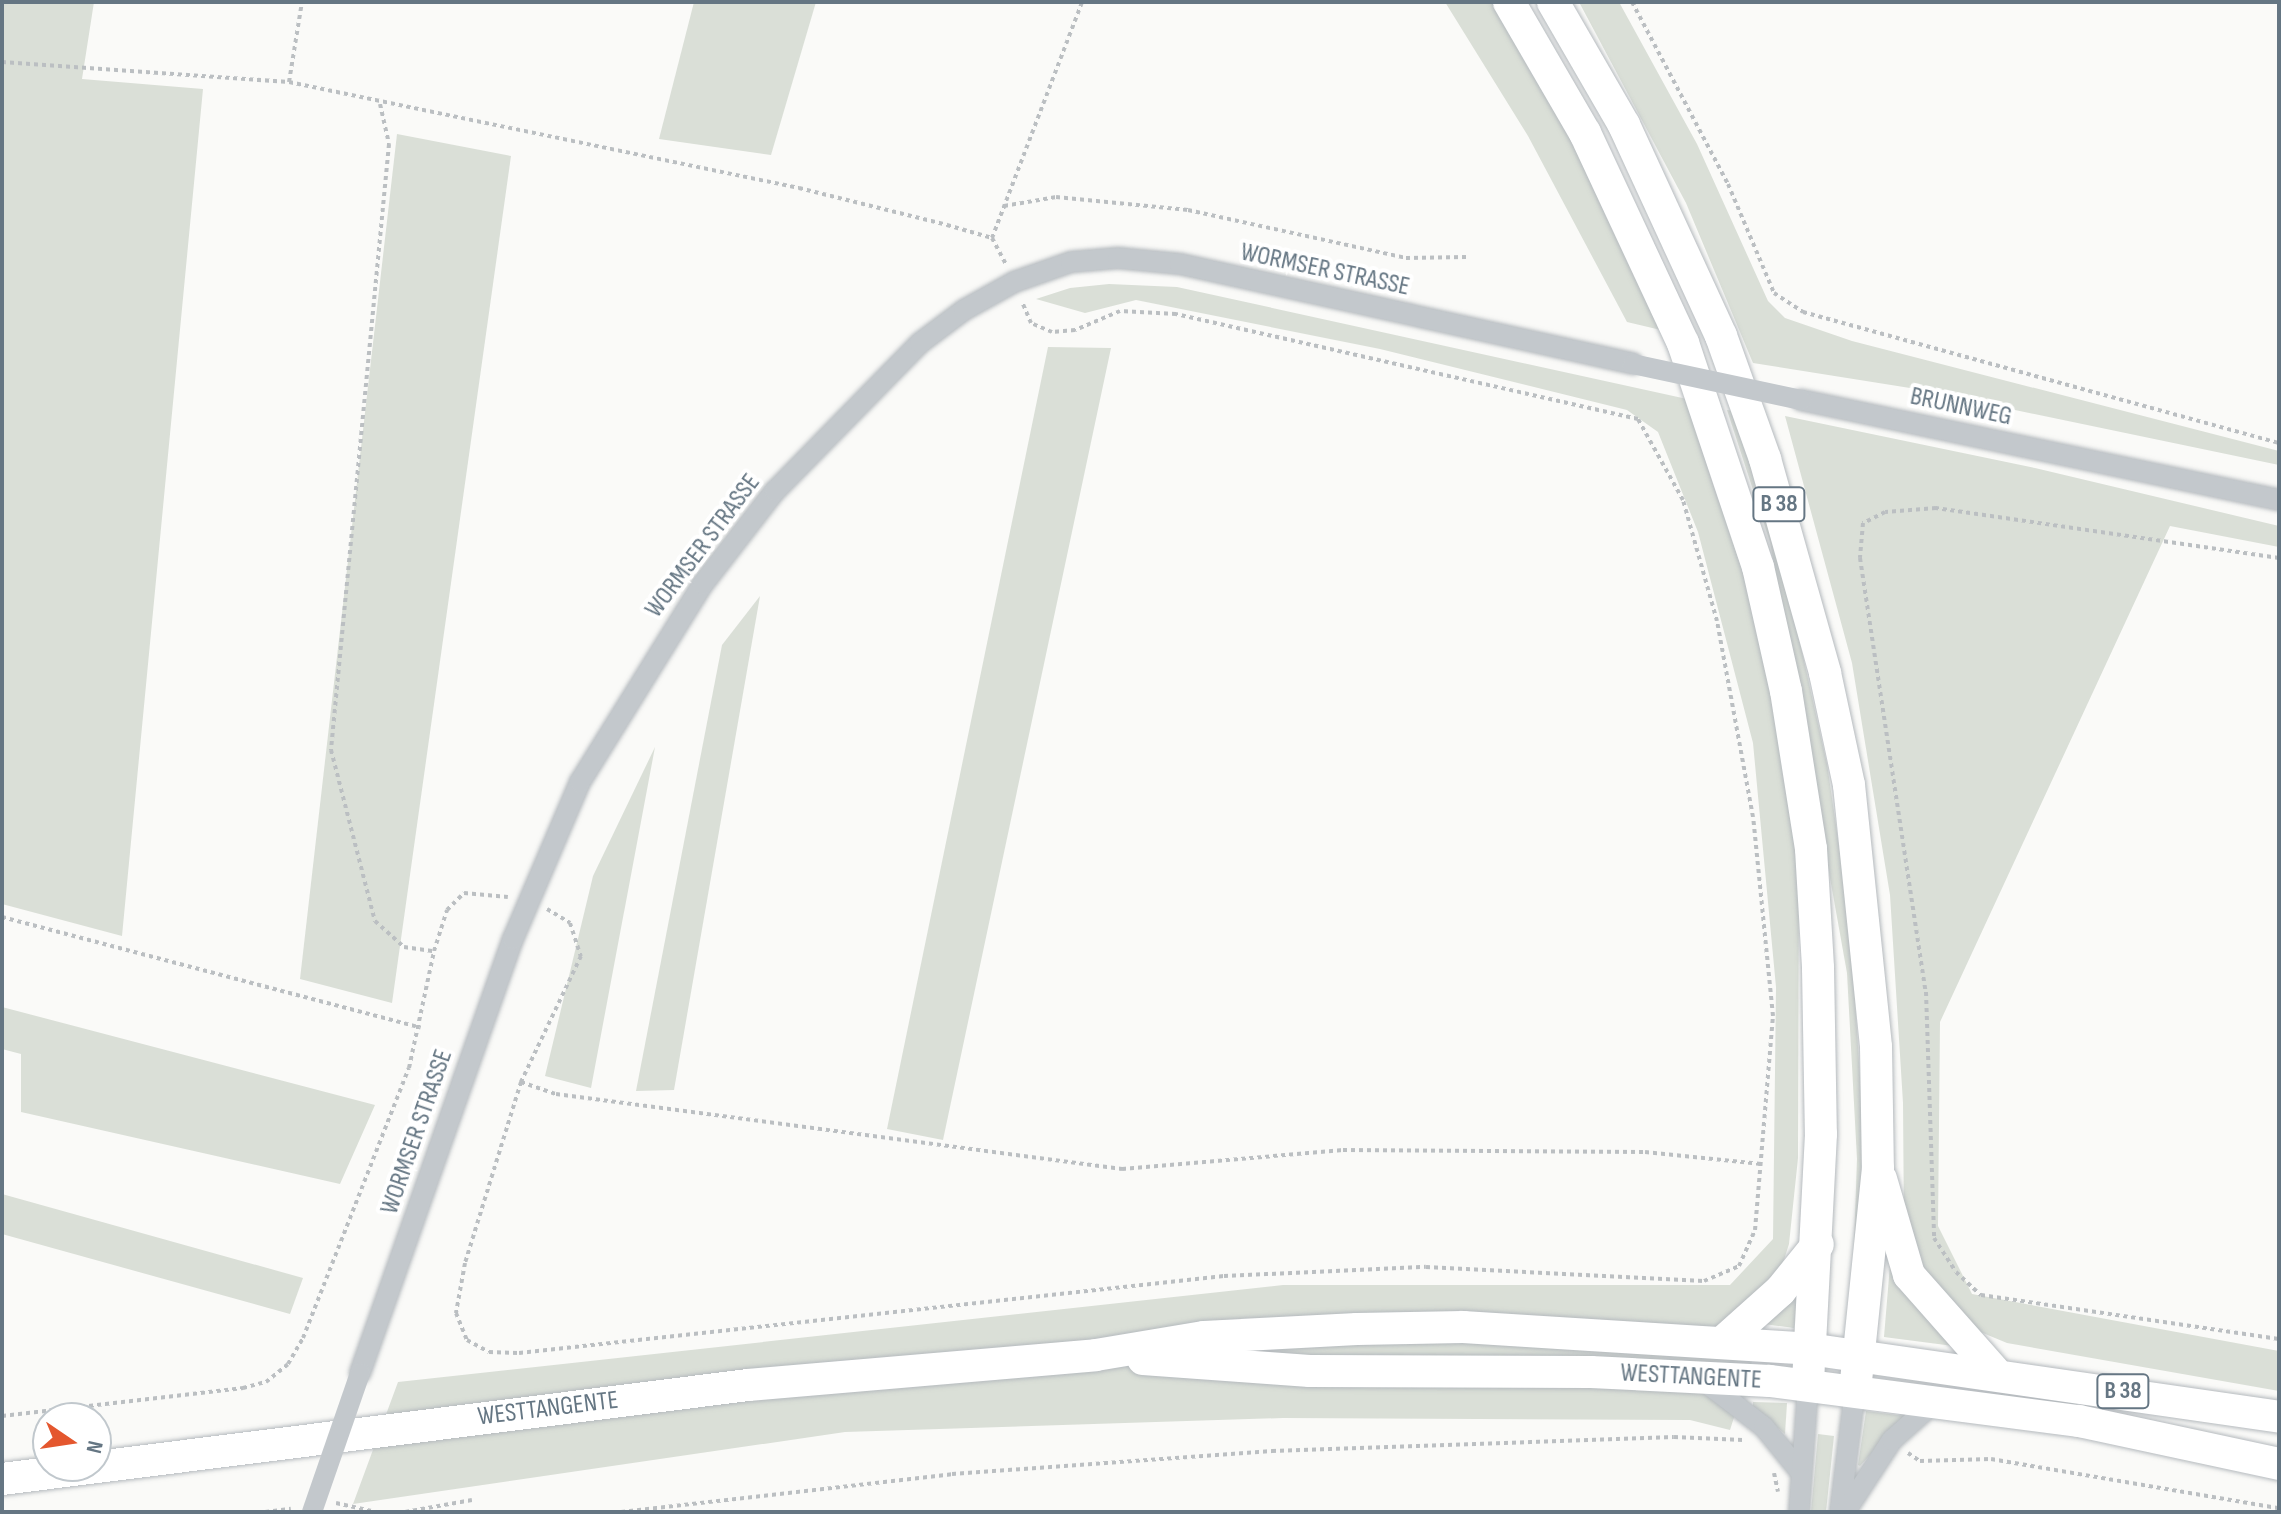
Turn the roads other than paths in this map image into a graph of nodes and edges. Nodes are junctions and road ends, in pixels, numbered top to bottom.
1 (1509, 2) edge
2 (1553, 2) edge
3 (1633, 364) joint
4 (2279, 500) edge
5 (1878, 1168) junction
6 (1818, 1244) junction
7 (1724, 1341) junction
8 (1809, 1349) junction
9 (1096, 1355) junction
10 (1859, 1355) junction
11 (1994, 1371) junction
12 (1700, 1378) junction
13 (1808, 1385) junction
14 (1855, 1390) junction
15 (1936, 1401) junction
16 (2279, 1417) edge
17 (2279, 1464) edge
18 (1799, 1470) junction
19 (2, 1479) edge
20 (312, 1512) edge
21 (1799, 1512) edge
22 (1842, 1512) edge

1 - 6 main road, B 38
2 - 5 main road, B 38
3 - 4 street, BRUNNWEG, bridge
3 - 20 street, WORMSER STRASSE, bridge
5 - 10 main road, B 38
5 - 11 main road, B 38
6 - 7 main road
6 - 8 main road, B 38
7 - 8 main road, WESTTANGENTE
7 - 9 main road, WESTTANGENTE
8 - 10 main road, WESTTANGENTE
8 - 13 main road, B 38
9 - 12 main road, WESTTANGENTE
9 - 19 main road, WESTTANGENTE
10 - 11 main road, WESTTANGENTE / B 38
10 - 14 main road
11 - 16 main road, WESTTANGENTE / B 38
12 - 13 main road, WESTTANGENTE
12 - 18 street
13 - 14 main road, WESTTANGENTE / B 38
13 - 18 street
14 - 15 main road, WESTTANGENTE / B 38
14 - 22 street
15 - 17 main road, WESTTANGENTE / B 38
15 - 22 street
18 - 21 street

